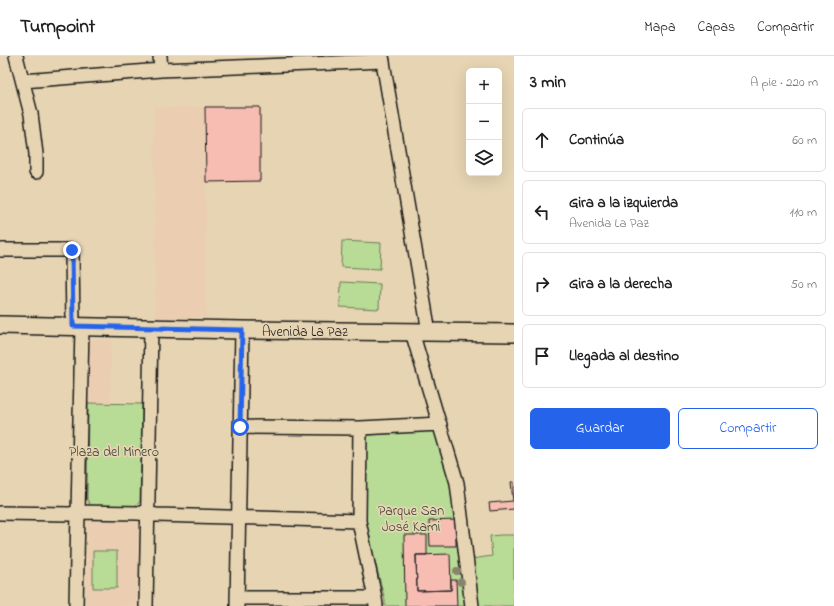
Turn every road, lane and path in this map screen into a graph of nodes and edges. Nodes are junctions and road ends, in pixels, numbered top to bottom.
1 (16, 56) edge
2 (160, 56) edge
3 (382, 59) edge
4 (161, 70) junction
5 (23, 81) junction
6 (36, 172) dead end
7 (0, 250) edge
8 (0, 325) edge
9 (78, 327) junction
10 (151, 328) junction
11 (242, 330) junction
12 (412, 332) junction
13 (429, 332) junction
14 (514, 333) edge
15 (440, 424) junction
16 (240, 427) junction
17 (360, 428) junction
18 (78, 512) junction
19 (0, 513) edge
20 (148, 514) junction
21 (238, 518) junction
22 (359, 521) junction
23 (237, 602) edge
24 (375, 602) edge
25 (76, 606) edge
26 (146, 606) edge
27 (472, 606) edge

1 - 5 street
2 - 4 street
3 - 4 street
3 - 13 street
4 - 5 street
5 - 6 street
7 - 9 street
8 - 9 main road, Avenida La Paz
9 - 10 main road, Avenida La Paz
9 - 18 street
10 - 11 main road, Avenida La Paz
10 - 20 street
11 - 12 main road, Avenida La Paz
11 - 16 street
12 - 13 main road, Avenida La Paz
12 - 15 street
13 - 14 main road, Avenida La Paz
15 - 17 street
15 - 27 street
16 - 17 street
16 - 21 street
17 - 22 street
18 - 19 street
18 - 20 street
18 - 25 street
20 - 21 street
20 - 26 street
21 - 22 street
21 - 23 street
22 - 24 street
23 - 24 street

